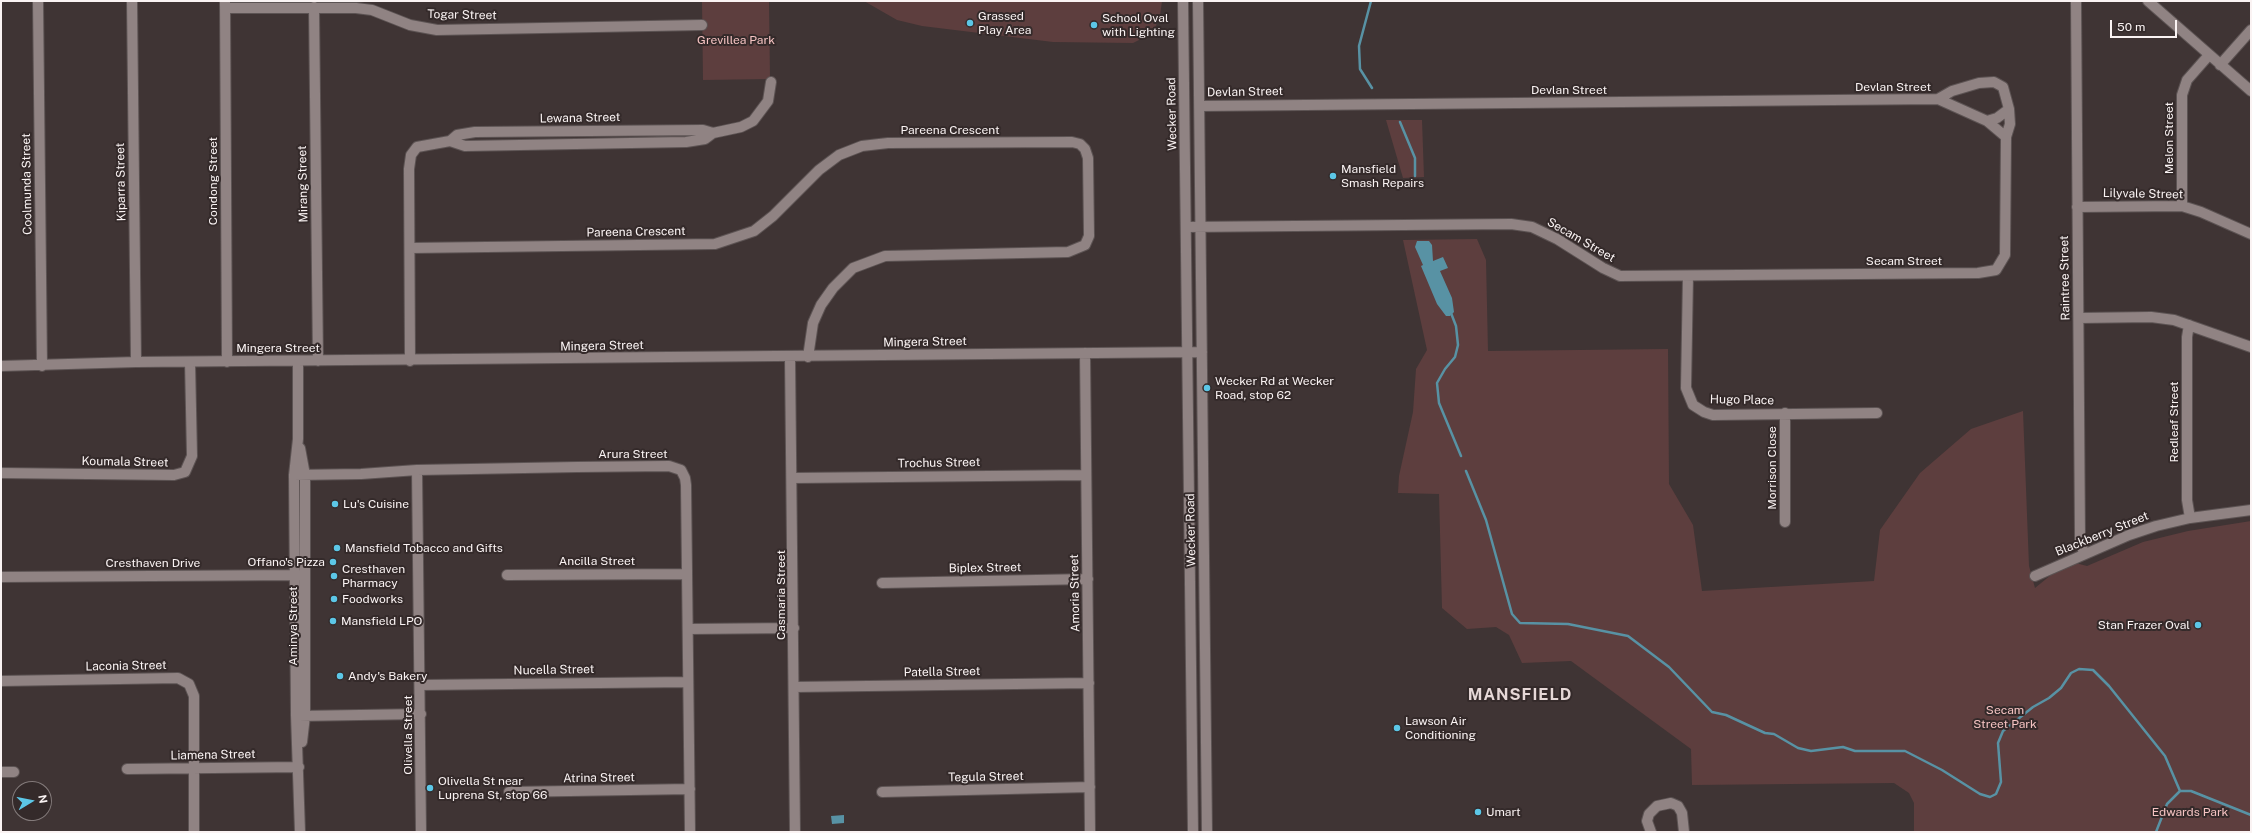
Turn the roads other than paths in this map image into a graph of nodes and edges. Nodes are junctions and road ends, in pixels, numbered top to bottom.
1 (38, 1) edge
2 (132, 1) edge
3 (1183, 1) edge
4 (1198, 1) edge
5 (2076, 1) edge
6 (2148, 1) edge
7 (225, 4) edge
8 (314, 7) junction
9 (702, 25) dead end
10 (2251, 30) edge
11 (2209, 55) junction
12 (2220, 65) junction
13 (771, 82) dead end
14 (2251, 91) edge
15 (1938, 100) junction
16 (1200, 106) junction
17 (2009, 109) junction
18 (1987, 121) junction
19 (2006, 137) junction
20 (2077, 206) junction
21 (2182, 206) junction
22 (1187, 227) junction
23 (1202, 227) junction
24 (2251, 234) edge
25 (410, 248) junction
26 (1996, 270) joint
27 (1688, 276) junction
28 (2079, 318) junction
29 (2189, 325) junction
30 (2251, 347) edge
31 (1202, 352) junction
32 (1085, 353) junction
33 (1188, 353) junction
34 (790, 357) junction
35 (808, 357) junction
36 (318, 361) junction
37 (410, 361) junction
38 (136, 362) junction
39 (190, 362) junction
40 (227, 362) junction
41 (298, 362) junction
42 (1, 366) edge
43 (42, 366) junction
44 (1785, 413) junction
45 (1876, 413) dead end
46 (298, 439) junction
47 (417, 470) junction
48 (1, 473) edge
49 (1086, 474) junction
50 (294, 475) junction
51 (305, 475) junction
52 (793, 478) junction
53 (2251, 510) edge
54 (2190, 518) junction
55 (1785, 522) dead end
56 (2084, 554) junction
57 (687, 574) junction
58 (295, 575) junction
59 (306, 575) junction
60 (507, 575) dead end
61 (2035, 576) dead end
62 (1, 577) edge
63 (1088, 579) junction
64 (882, 583) dead end
65 (1191, 593) junction
66 (1205, 594) junction
67 (794, 628) junction
68 (688, 629) junction
69 (1, 681) edge
70 (688, 682) junction
71 (1090, 683) junction
72 (1192, 683) junction
73 (1206, 683) junction
74 (421, 685) junction
75 (794, 687) junction
76 (421, 714) junction
77 (301, 716) junction
78 (299, 767) junction
79 (194, 768) junction
80 (128, 769) dead end
81 (1, 772) edge
82 (14, 772) dead end
83 (1090, 788) junction
84 (690, 789) junction
85 (509, 792) dead end
86 (882, 792) dead end
87 (194, 832) edge
88 (300, 832) edge
89 (421, 832) edge
90 (690, 832) edge
91 (795, 832) edge
92 (1090, 832) edge
93 (1193, 832) edge
94 (1207, 832) edge
95 (1651, 832) edge
96 (1684, 832) edge

1 - 43 street, Coolmunda Street
2 - 38 street, Kiparra Street
3 - 22 street, Wecker Road
4 - 16 street, Wecker Road
5 - 20 street, Raintree Street
6 - 11 street
7 - 8 street, Togar Street
7 - 40 street, Condong Street
8 - 9 street, Togar Street
8 - 36 street, Mirang Street
10 - 12 street
11 - 12 street
11 - 21 street, Melon Street
12 - 14 street
13 - 25 street, Lewana Street
15 - 16 street, Devlan Street
15 - 17 street, Devlan Street
15 - 18 street, Devlan Street
16 - 23 street, Wecker Road
17 - 18 street
17 - 19 street, Devlan Street
18 - 19 street, Devlan Street
19 - 26 street, Devlan Street
20 - 21 street, Lilyvale Street
20 - 28 street, Raintree Street
21 - 24 street, Lilyvale Street
22 - 23 street
22 - 33 street, Wecker Road
23 - 27 street, Secam Street
23 - 31 street, Wecker Road
25 - 35 street, Pareena Crescent
25 - 37 street, Lewana Street
26 - 27 street, Secam Street
27 - 44 street, Hugo Place
28 - 29 street
28 - 56 street, Raintree Street
29 - 30 street
29 - 54 street, Redleaf Street
31 - 33 street, Mingera Street
31 - 66 street, Wecker Road
32 - 33 street, Mingera Street
32 - 35 street, Mingera Street
32 - 49 street, Amoria Street
33 - 65 street, Wecker Road
34 - 35 street, Mingera Street
34 - 37 street, Mingera Street
34 - 52 street, Casmaria Street
36 - 37 street, Mingera Street
36 - 41 street, Mingera Street
38 - 39 street, Mingera Street
38 - 43 street, Mingera Street
39 - 40 street, Mingera Street
39 - 48 street, Koumala Street
40 - 41 street, Mingera Street
41 - 46 street, Aminya Street
42 - 43 street, Mingera Street
44 - 45 street, Hugo Place
44 - 55 street, Morrison Close
46 - 50 street, Aminya Street
46 - 51 street, Aminya Street
47 - 51 street, Arura Street
47 - 57 street, Arura Street
47 - 74 street, Olivella Street
49 - 52 street, Trochus Street
49 - 63 street, Amoria Street
50 - 51 street, Arura Street
50 - 58 street, Aminya Street
51 - 59 street, Aminya Street
52 - 67 street, Casmaria Street
53 - 54 street, Blackberry Street
54 - 56 street, Blackberry Street
56 - 61 street, Blackberry Street
57 - 60 street, Ancilla Street
57 - 68 street, Arura Street
58 - 59 street, Cresthaven Drive
58 - 62 street, Cresthaven Drive
58 - 77 street, Aminya Street
59 - 77 street, Aminya Street
63 - 64 street, Biplex Street
63 - 71 street, Amoria Street
65 - 66 street
65 - 72 street, Wecker Road
66 - 73 street, Wecker Road
67 - 68 street
67 - 75 street, Casmaria Street
68 - 70 street, Arura Street
69 - 79 street, Laconia Street
70 - 74 street, Nucella Street
70 - 84 street, Arura Street
71 - 75 street, Patella Street
71 - 83 street, Amoria Street
72 - 73 street
72 - 93 street, Wecker Road
73 - 94 street, Wecker Road
74 - 76 street, Olivella Street
75 - 91 street, Casmaria Street
76 - 77 street
76 - 89 street, Olivella Street
77 - 78 street, Aminya Street
78 - 79 street, Liamena Street
78 - 88 street, Aminya Street
79 - 80 street, Liamena Street
79 - 87 street, Laconia Street
81 - 82 street
83 - 86 street, Tegula Street
83 - 92 street, Amoria Street
84 - 85 street, Atrina Street
84 - 90 street, Arura Street
95 - 96 street

